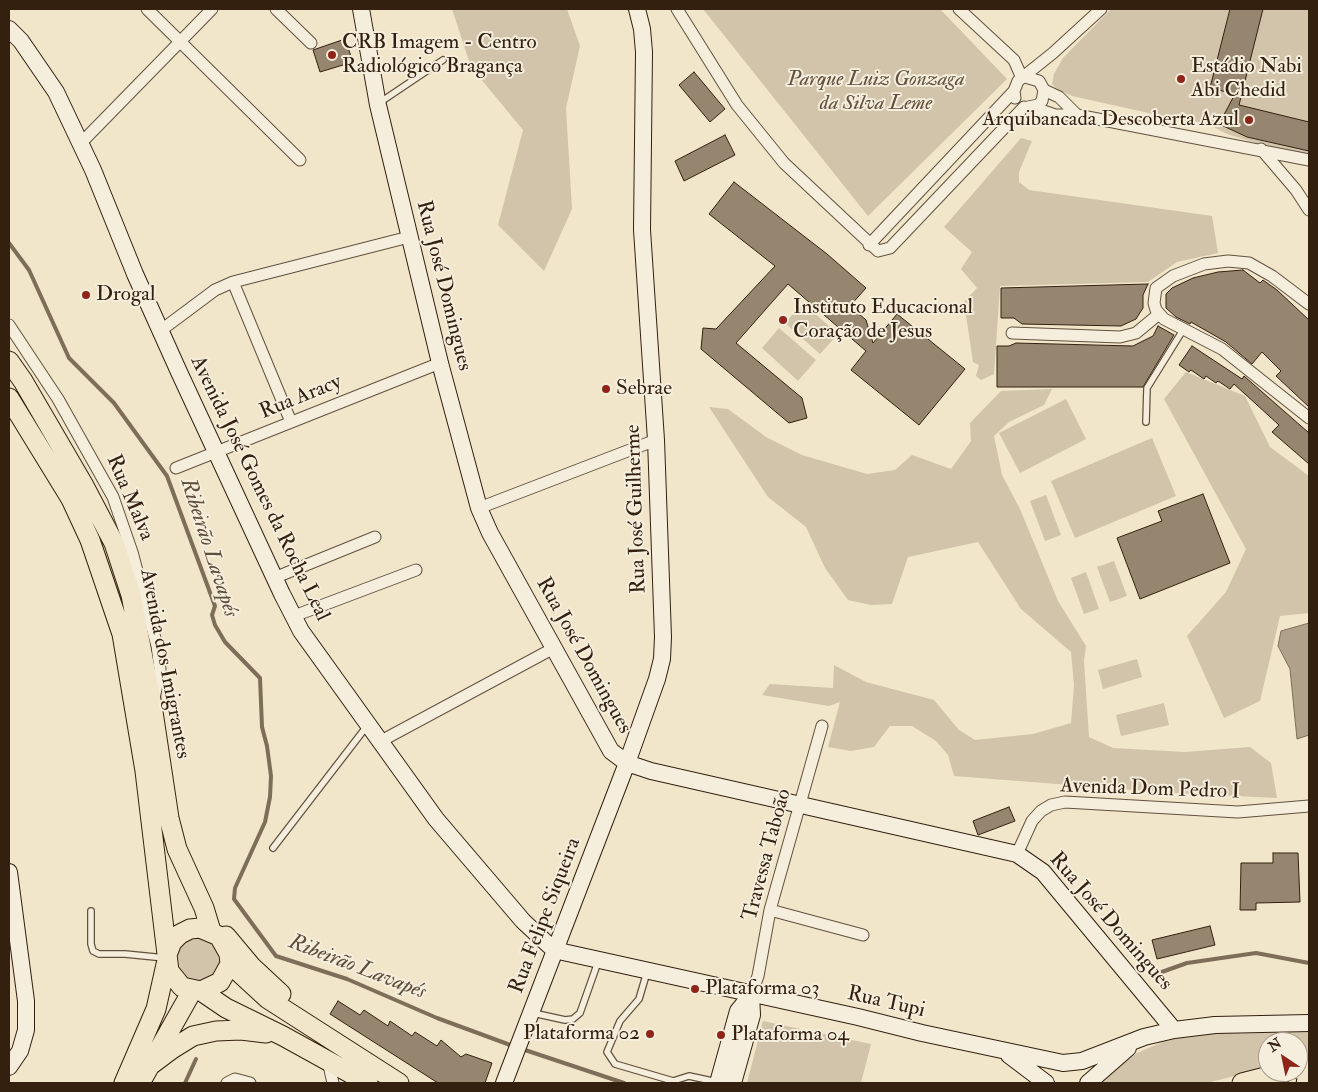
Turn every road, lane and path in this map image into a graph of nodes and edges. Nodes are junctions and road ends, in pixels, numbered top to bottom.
1 (147, 9) edge
2 (212, 9) edge
3 (276, 9) edge
4 (361, 9) edge
5 (637, 9) edge
6 (677, 9) edge
7 (959, 9) edge
8 (1101, 9) edge
9 (9, 30) edge
10 (180, 41) junction
11 (311, 43) dead end
12 (1053, 53) junction
13 (443, 60) dead end
14 (1024, 78) junction
15 (1043, 87) junction
16 (1014, 91) junction
17 (378, 105) junction
18 (1028, 107) junction
19 (1077, 115) junction
20 (80, 143) junction
21 (1261, 149) junction
22 (300, 160) dead end
23 (1309, 160) edge
24 (1309, 210) edge
25 (409, 237) junction
26 (870, 245) junction
27 (233, 282) junction
28 (1309, 304) edge
29 (1158, 314) junction
30 (9, 325) edge
31 (1183, 330) junction
32 (160, 331) junction
33 (1012, 333) dead end
34 (9, 361) edge
35 (440, 363) junction
36 (9, 398) edge
37 (1309, 418) edge
38 (291, 422) junction
39 (1146, 422) dead end
40 (656, 440) junction
41 (217, 452) junction
42 (176, 468) dead end
43 (479, 508) junction
44 (375, 537) dead end
45 (416, 570) dead end
46 (274, 578) junction
47 (294, 616) junction
48 (554, 648) junction
49 (152, 705) junction
50 (369, 724) junction
51 (822, 726) dead end
52 (381, 741) junction
53 (627, 763) junction
54 (801, 804) junction
55 (1309, 806) edge
56 (273, 848) dead end
57 (1017, 854) junction
58 (9, 872) edge
59 (204, 908) junction
60 (770, 910) junction
61 (92, 911) dead end
62 (211, 931) junction
63 (863, 935) dead end
64 (554, 950) junction
65 (167, 957) junction
66 (599, 960) junction
67 (230, 964) junction
68 (647, 971) junction
69 (197, 991) junction
70 (752, 995) junction
71 (531, 1013) junction
72 (307, 1022) junction
73 (1309, 1023) edge
74 (1174, 1030) junction
75 (283, 1036) junction
76 (1144, 1037) junction
77 (1004, 1051) junction
78 (328, 1060) junction
79 (9, 1067) edge
80 (144, 1075) edge
81 (1258, 1079) edge
82 (229, 1082) edge
83 (124, 1083) edge
84 (250, 1083) edge
85 (333, 1083) edge
86 (368, 1083) edge
87 (399, 1083) edge
88 (504, 1083) edge
89 (723, 1083) edge
90 (1046, 1083) edge
91 (1088, 1083) edge
92 (1242, 1083) edge

1 - 10 street
2 - 10 street
3 - 11 street
4 - 17 street, Rua José Domingues
5 - 40 street, Rua José Guilherme
6 - 26 street
7 - 14 street
8 - 12 street
9 - 20 street, Avenida José Gomes da Rocha Leal
10 - 20 street
10 - 22 street
12 - 14 street
12 - 15 street
13 - 17 lane
14 - 15 street
14 - 16 street
15 - 18 street
15 - 19 street
16 - 18 street
16 - 26 street
17 - 25 street, Rua José Domingues
18 - 19 street
18 - 26 street
19 - 21 street
20 - 32 street, Avenida José Gomes da Rocha Leal
21 - 23 street
21 - 24 street
25 - 27 street
25 - 35 street, Rua José Domingues
27 - 32 street
27 - 38 street
28 - 29 street
29 - 31 street
29 - 33 street
30 - 49 street, Rua Malva
31 - 37 street
31 - 39 lane
32 - 41 street, Avenida José Gomes da Rocha Leal
34 - 49 main road, Avenida dos Imigrantes
35 - 38 street, Rua Aracy
35 - 43 street, Rua José Domingues
36 - 65 main road, Avenida dos Imigrantes
38 - 41 street, Rua Aracy
40 - 43 street
40 - 53 street, Rua José Guilherme
41 - 42 street, Rua Aracy
41 - 46 street, Avenida José Gomes da Rocha Leal
43 - 48 street, Rua José Domingues
44 - 46 street
45 - 47 street
46 - 47 street, Avenida José Gomes da Rocha Leal
47 - 50 street, Avenida José Gomes da Rocha Leal
48 - 52 street
48 - 53 street, Rua José Domingues
49 - 59 main road, Avenida dos Imigrantes
50 - 52 street, Avenida José Gomes da Rocha Leal
50 - 56 lane
51 - 54 street, Travessa Taboão
52 - 64 street, Avenida José Gomes da Rocha Leal
53 - 54 street, Rua José Domingues
53 - 64 street, Rua Felipe Siqueira
54 - 57 street, Rua José Domingues
54 - 60 street, Travessa Taboão
55 - 57 street, Avenida Dom Pedro I
57 - 74 street, Rua José Domingues
58 - 79 street
59 - 62 main road
59 - 72 main road
60 - 63 street
60 - 70 street, Travessa Taboão
61 - 65 lane
62 - 65 main road
62 - 67 main road
64 - 66 street, Rua Tupi
64 - 71 street, Rua Felipe Siqueira
65 - 69 main road, Avenida dos Imigrantes
65 - 83 main road
66 - 68 street, Rua Tupi
66 - 71 lane
67 - 69 main road
67 - 72 main road
68 - 70 street, Rua Tupi
68 - 89 lane
69 - 75 main road, Avenida dos Imigrantes
69 - 80 main road
70 - 77 street, Rua Tupi
70 - 89 street
71 - 88 street, Rua Felipe Siqueira
72 - 87 main road
73 - 74 street, Rua Tupi
74 - 76 street, Rua Tupi
75 - 78 main road, Avenida dos Imigrantes
75 - 80 main road
76 - 77 street, Rua Tupi
76 - 91 street
77 - 90 street, Rua Tupi
78 - 85 street
78 - 86 main road, Avenida dos Imigrantes
81 - 92 main road
82 - 84 street

